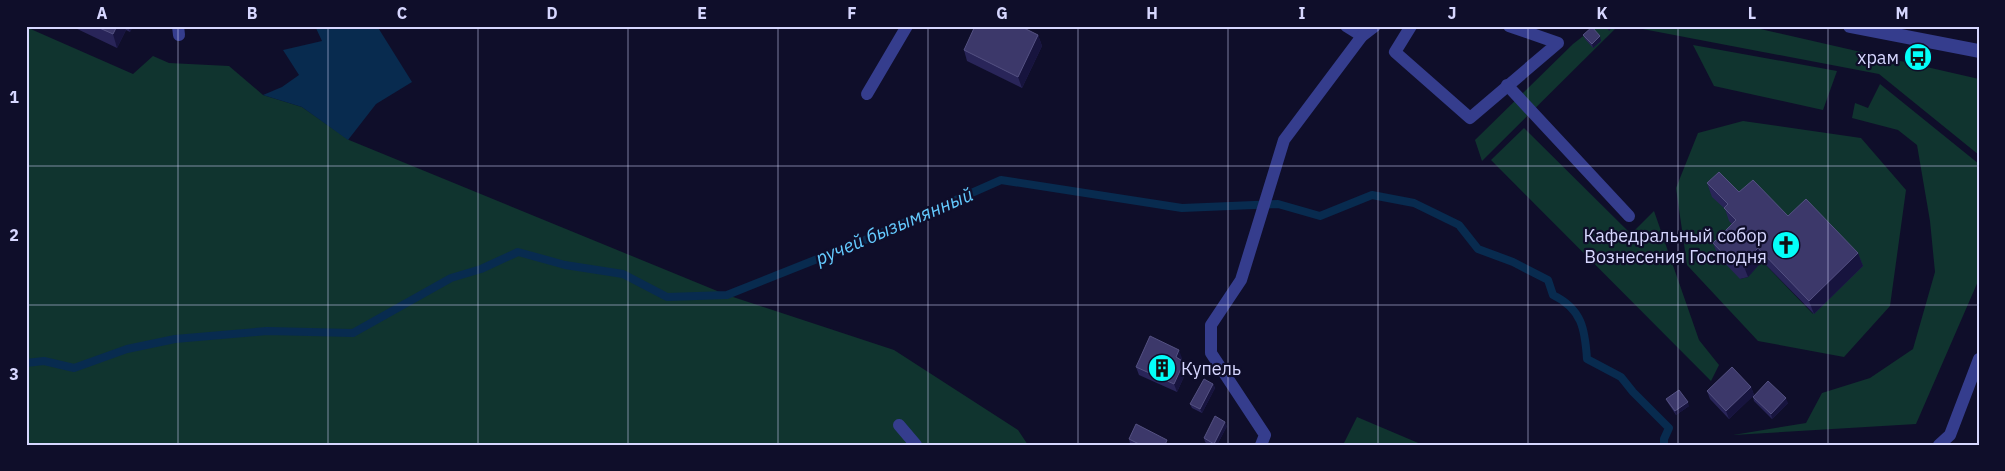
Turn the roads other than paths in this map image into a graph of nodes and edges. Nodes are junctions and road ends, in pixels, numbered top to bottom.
1 (907, 26) edge
2 (1346, 26) edge
3 (1375, 26) edge
4 (1411, 26) edge
5 (1509, 26) edge
6 (1850, 26) edge
7 (1362, 36) junction
8 (1979, 51) edge
9 (1507, 85) junction
10 (867, 94) dead end
11 (1630, 216) dead end
12 (1979, 359) edge
13 (899, 425) dead end
14 (916, 445) edge
15 (1261, 445) edge
16 (1939, 445) edge

1 - 10 lane
2 - 7 lane
3 - 7 lane
4 - 9 lane
5 - 9 lane
6 - 8 street
7 - 15 lane
9 - 11 lane
12 - 16 lane
13 - 14 lane

